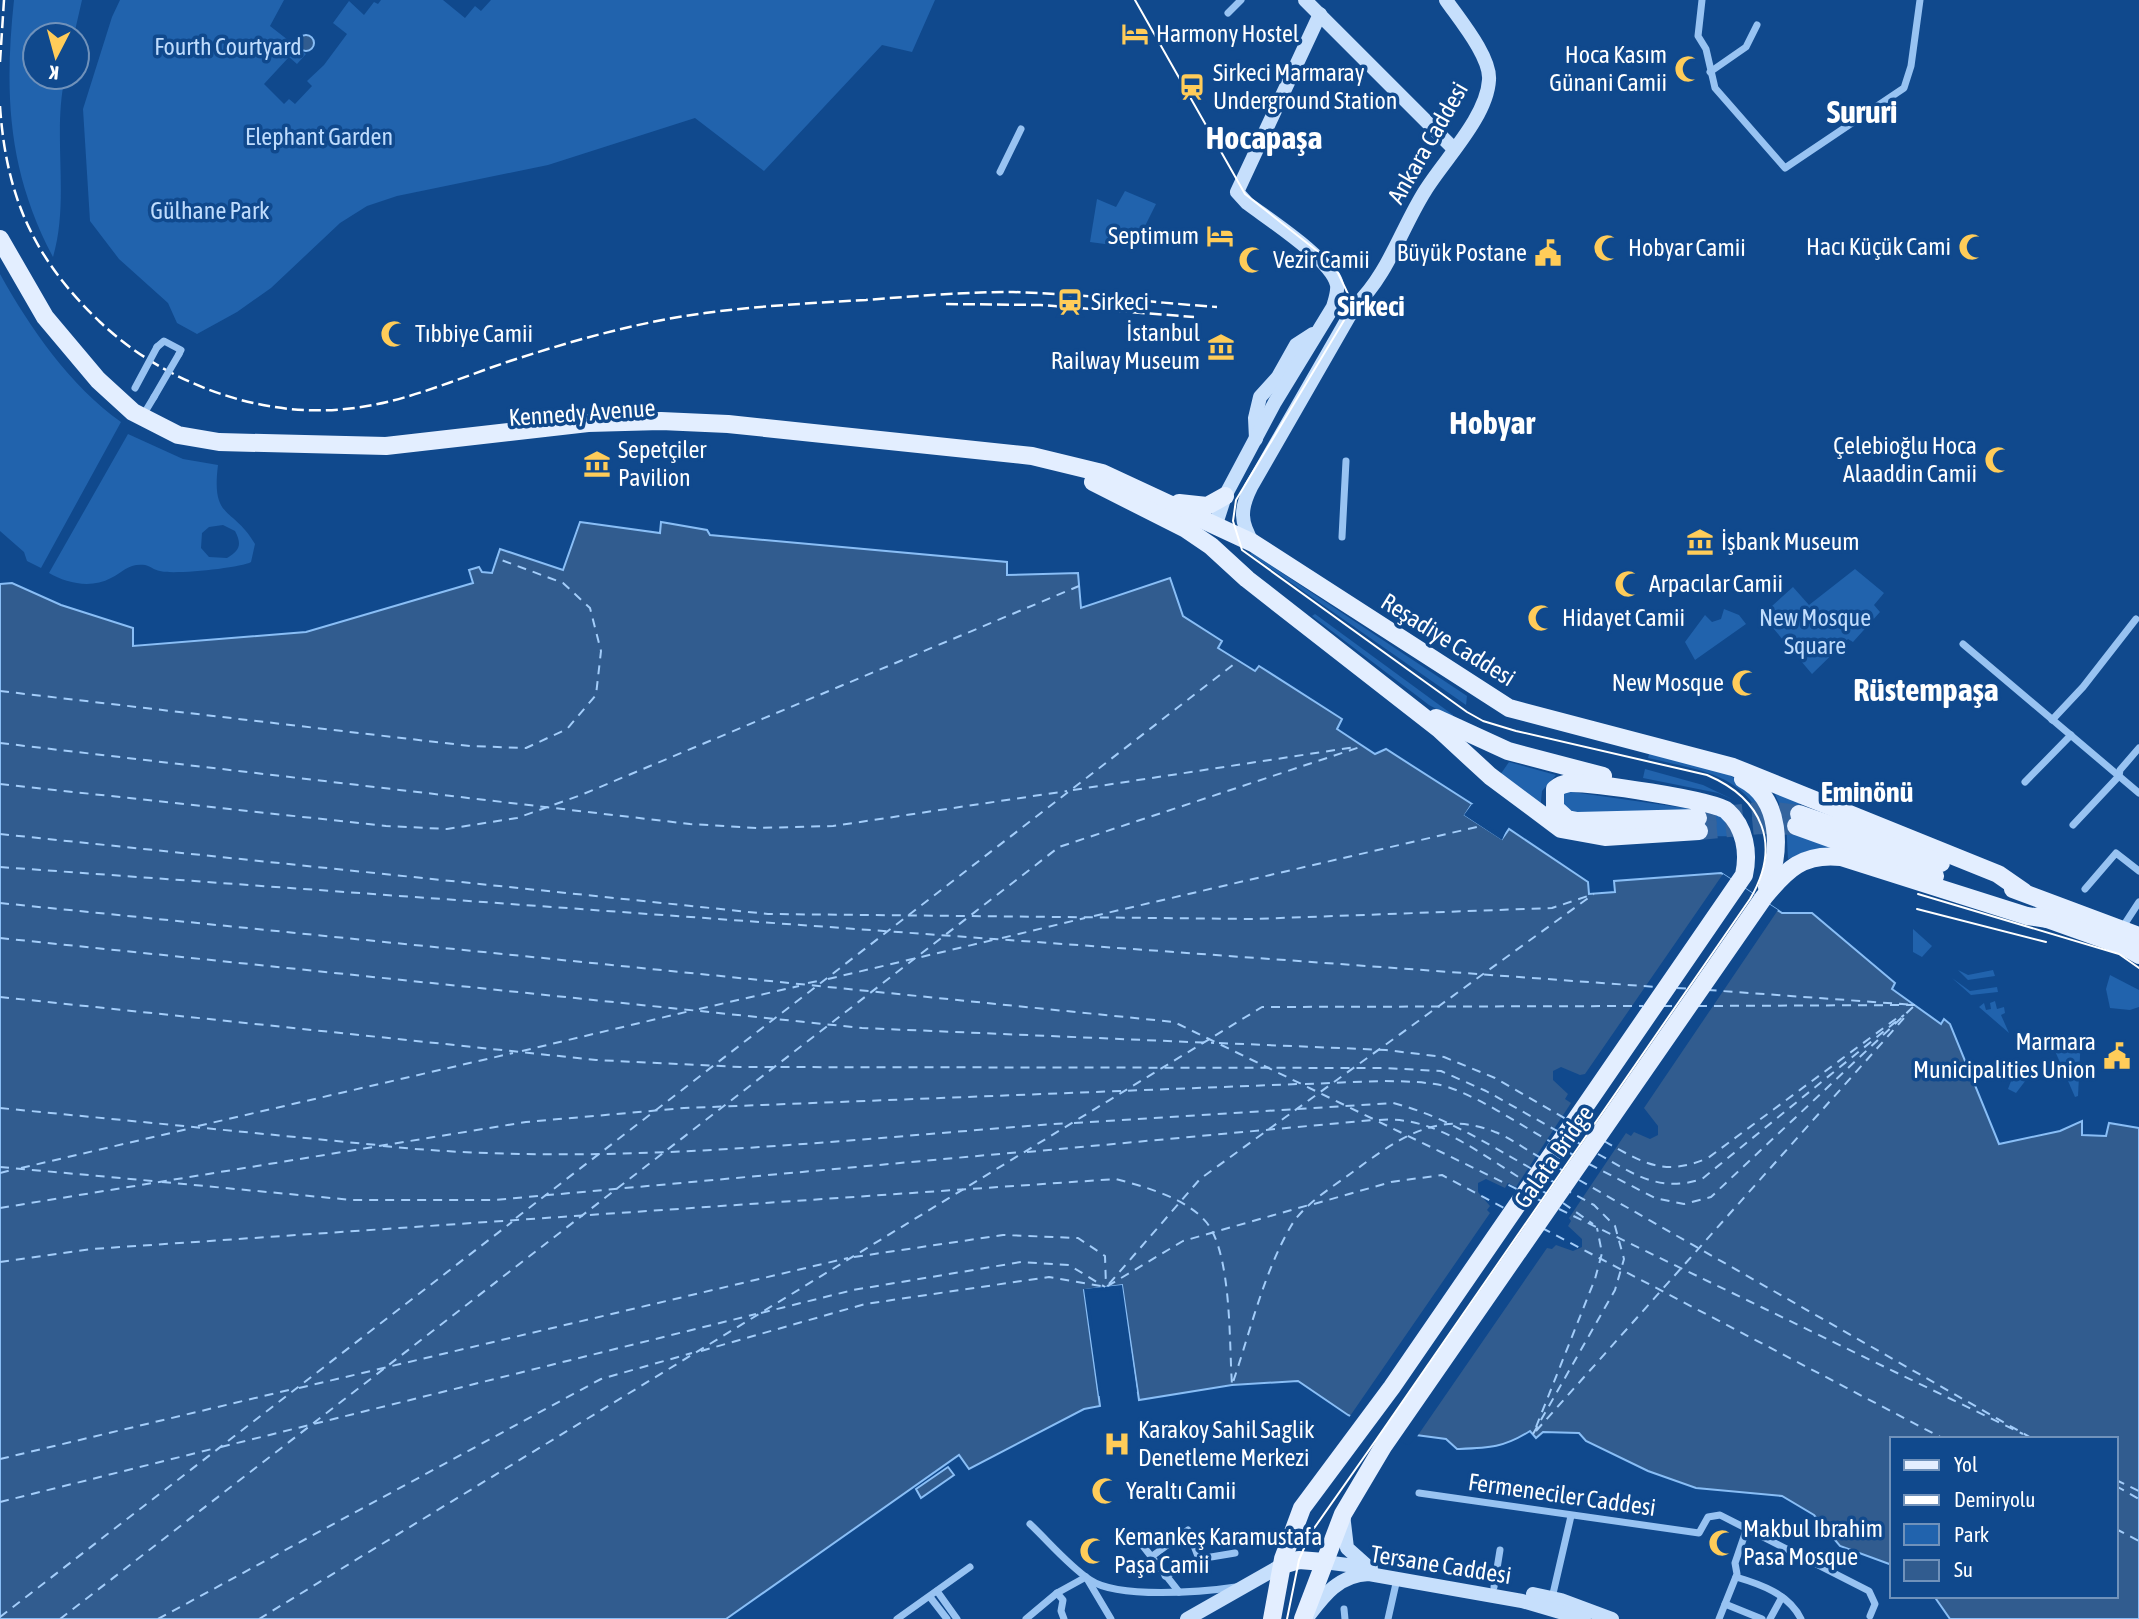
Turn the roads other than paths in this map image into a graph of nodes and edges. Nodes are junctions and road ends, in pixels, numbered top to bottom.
1 (1241, 0) edge
2 (1305, 0) edge
3 (1446, 0) edge
4 (1461, 0) edge
5 (1702, 0) edge
6 (1920, 0) edge
7 (1228, 13) dead end
8 (1320, 14) junction
9 (1460, 20) junction
10 (1757, 25) dead end
11 (1710, 72) junction
12 (1021, 129) dead end
13 (1454, 149) junction
14 (1000, 172) dead end
15 (0, 239) edge
16 (0, 262) edge
17 (1355, 306) junction
18 (1333, 307) junction
19 (132, 415) junction
20 (1023, 457) junction
21 (1346, 461) dead end
22 (1225, 496) junction
23 (1163, 502) junction
24 (1215, 527) junction
25 (1342, 537) dead end
26 (1253, 543) junction
27 (1224, 560) junction
28 (2136, 619) dead end
29 (1963, 644) dead end
30 (1396, 695) junction
31 (2052, 720) junction
32 (2071, 734) junction
33 (2139, 748) edge
34 (1714, 762) junction
35 (2119, 776) junction
36 (2025, 782) dead end
37 (2137, 788) edge
38 (1683, 798) junction
39 (2074, 825) dead end
40 (2139, 871) edge
41 (2085, 889) dead end
42 (2024, 892) junction
43 (1764, 897) junction
44 (2139, 902) edge
45 (2048, 919) junction
46 (2132, 930) edge
47 (2139, 955) edge
48 (1419, 1493) dead end
49 (1343, 1514) junction
50 (1571, 1516) junction
51 (1030, 1524) dead end
52 (1747, 1528) junction
53 (1143, 1546) dead end
54 (1500, 1550) dead end
55 (1235, 1553) dead end
56 (1151, 1557) junction
57 (1199, 1559) junction
58 (1324, 1562) junction
59 (1282, 1565) junction
60 (970, 1567) dead end
61 (1371, 1568) junction
62 (1165, 1576) junction
63 (1086, 1577) junction
64 (1736, 1577) junction
65 (1397, 1579) junction
66 (1247, 1584) junction
67 (1494, 1587) junction
68 (1179, 1592) junction
69 (1057, 1593) junction
70 (933, 1594) junction
71 (1782, 1597) junction
72 (1725, 1604) junction
73 (1549, 1608) edge
74 (1345, 1609) dead end
75 (1750, 1617) edge
76 (1868, 1618) edge
77 (897, 1619) edge
78 (947, 1619) edge
79 (957, 1619) edge
80 (1026, 1619) edge
81 (1064, 1619) edge
82 (1111, 1619) edge
83 (1187, 1619) edge
84 (1272, 1619) edge
85 (1305, 1619) edge
86 (1345, 1619) edge
87 (1388, 1619) edge
88 (1584, 1619) edge
89 (1612, 1619) edge
90 (1719, 1619) edge
91 (1762, 1619) edge
92 (1770, 1619) edge
93 (1801, 1619) edge

1 - 7 street
2 - 8 main road
3 - 9 main road, Ankara Caddesi
4 - 9 main road
5 - 11 street
6 - 11 street
8 - 13 main road
8 - 18 main road
9 - 13 main road, Ankara Caddesi
10 - 11 street
12 - 14 street
13 - 17 main road, Ankara Caddesi
15 - 19 main road, Kennedy Avenue
16 - 19 main road, Kennedy Avenue
17 - 18 main road
17 - 26 main road, Ankara Caddesi
18 - 22 main road
19 - 19 street, bridge
19 - 20 main road, Kennedy Avenue
20 - 23 main road, Kennedy Avenue
20 - 27 main road, Kennedy Avenue
21 - 25 street
22 - 23 main road
22 - 24 main road
23 - 24 main road, Kennedy Avenue
24 - 26 main road, Reşadiye Caddesi
24 - 27 main road
26 - 34 main road, Reşadiye Caddesi
27 - 30 main road
28 - 31 street
29 - 31 street
30 - 38 main road
30 - 38 main road
31 - 32 street
32 - 35 street
32 - 36 street
33 - 35 street
34 - 42 main road
34 - 43 main road
35 - 37 street
35 - 39 street
38 - 59 main road, Galata Bridge
40 - 41 street
42 - 45 main road
42 - 46 main road
43 - 45 main road
43 - 49 main road, Galata Bridge
44 - 46 street
45 - 47 main road
48 - 50 street, Fermeneciler Caddesi
49 - 58 main road, Galata Bridge
49 - 61 main road
50 - 52 street, Fermeneciler Caddesi
50 - 73 street
51 - 63 street
52 - 64 street
52 - 76 street
53 - 56 street
54 - 67 street
55 - 57 street
56 - 57 street
56 - 62 street
57 - 62 street
58 - 59 main road
58 - 61 main road, Tersane Caddesi
58 - 85 main road, Galata Bridge
59 - 66 main road
59 - 84 main road, Galata Bridge
60 - 70 street
61 - 67 main road, Tersane Caddesi
62 - 68 street
63 - 68 street
63 - 69 street
63 - 82 street
64 - 71 street
64 - 72 street
65 - 73 main road, Tersane Caddesi
65 - 85 main road, Tersane Caddesi
65 - 87 street
66 - 68 street
66 - 83 main road
67 - 73 main road, Tersane Caddesi
69 - 80 street
69 - 81 street
70 - 77 street
70 - 78 street
70 - 79 street
71 - 92 street
71 - 93 street
72 - 75 street
72 - 90 street
73 - 88 main road, Tersane Caddesi
73 - 89 main road, Tersane Caddesi
74 - 86 street
75 - 91 street

